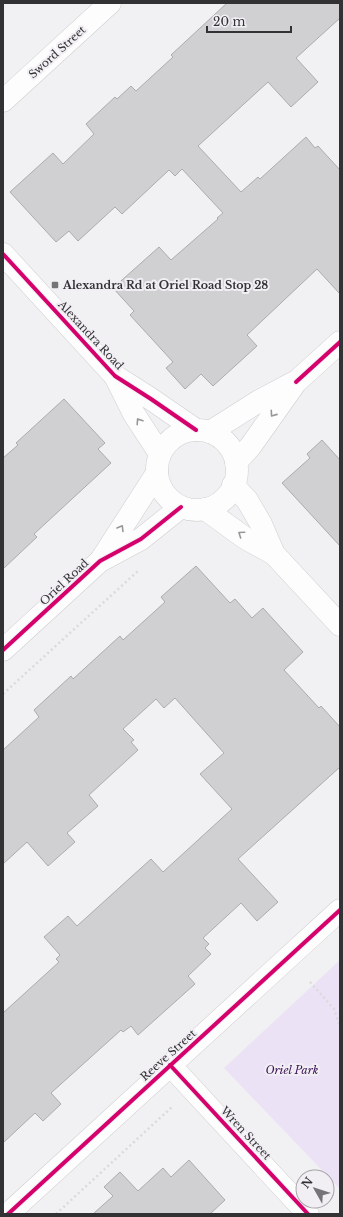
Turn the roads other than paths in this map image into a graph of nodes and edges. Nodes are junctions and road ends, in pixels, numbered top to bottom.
1 (110, 3) edge
2 (3, 101) edge
3 (3, 254) edge
4 (340, 342) edge
5 (115, 376) junction
6 (296, 382) junction
7 (203, 431) junction
8 (236, 462) junction
9 (158, 463) junction
10 (233, 485) junction
11 (181, 507) junction
12 (205, 509) junction
13 (274, 554) junction
14 (100, 561) junction
15 (340, 625) edge
16 (3, 650) edge
17 (340, 910) edge
18 (170, 1065) junction
19 (8, 1214) edge
20 (308, 1214) edge

1 - 2 street, Sword Street
3 - 5 street, Alexandra Road
4 - 6 street
5 - 7 street, Alexandra Road
9 -> 5 street, Alexandra Road
6 - 7 street
6 -> 8 street
7 - 8 street
7 - 9 street
8 - 10 street
9 - 11 street
14 -> 9 street, Oriel Road
10 - 12 street
10 - 13 street
11 - 12 street
11 - 14 street, Oriel Road
13 -> 12 street
13 - 15 street
14 - 16 street, Oriel Road
17 - 18 street, Reeve Street
18 - 19 street, Reeve Street
18 - 20 street, Wren Street

